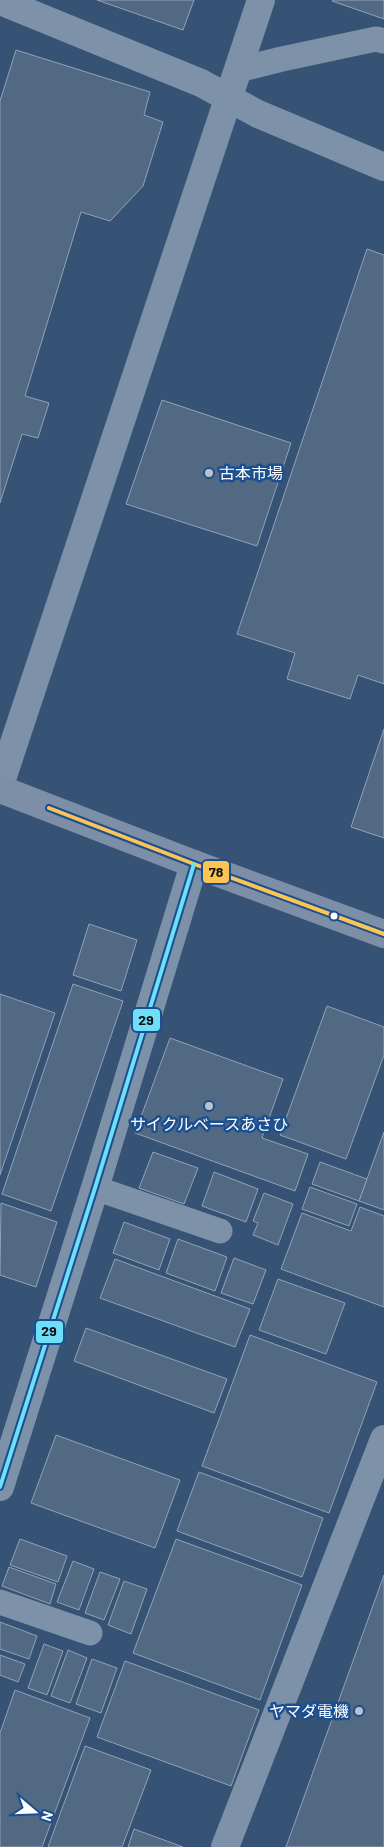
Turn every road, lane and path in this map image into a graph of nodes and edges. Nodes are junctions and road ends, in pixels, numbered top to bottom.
1 (262, 0) edge
2 (0, 1) edge
3 (384, 41) edge
4 (238, 70) junction
5 (229, 98) junction
6 (384, 167) edge
7 (0, 787) edge
8 (194, 864) junction
9 (384, 934) edge
10 (95, 1188) junction
11 (220, 1231) dead end
12 (384, 1439) edge
13 (0, 1487) edge
14 (0, 1602) edge
15 (90, 1633) dead end
16 (225, 1847) edge

1 - 4 street
2 - 5 street
3 - 4 lane
4 - 5 street
5 - 6 street
5 - 7 street
7 - 8 main road
8 - 9 main road
8 - 10 street
10 - 11 lane
10 - 13 street
12 - 16 street
14 - 15 lane

